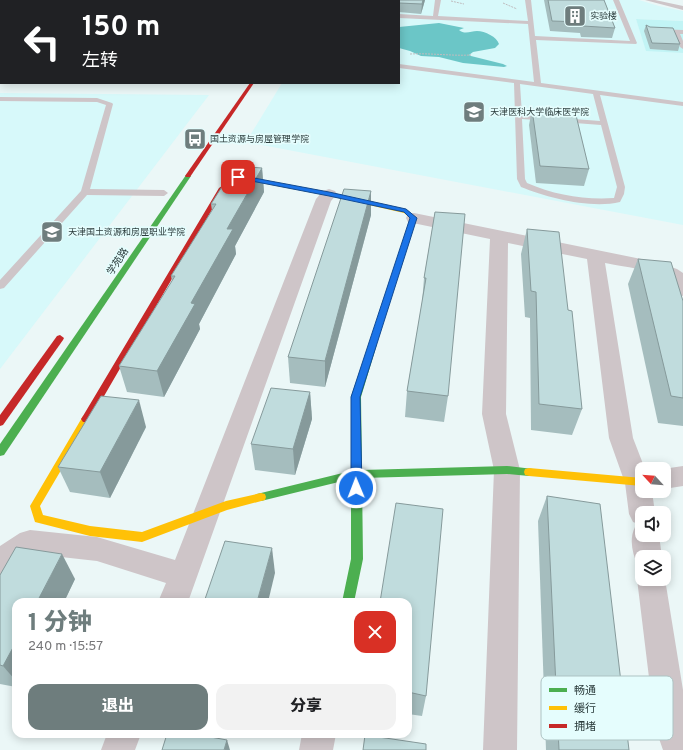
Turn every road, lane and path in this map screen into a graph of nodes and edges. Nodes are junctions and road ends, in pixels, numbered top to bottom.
1 (438, 0) edge
2 (448, 0) edge
3 (528, 0) edge
4 (616, 0) edge
5 (648, 0) edge
6 (464, 4) dead end
7 (683, 8) edge
8 (400, 16) edge
9 (435, 18) junction
10 (531, 23) junction
11 (650, 30) edge
12 (676, 32) junction
13 (683, 32) edge
14 (532, 38) junction
15 (683, 47) edge
16 (412, 54) dead end
17 (471, 55) dead end
18 (400, 66) edge
19 (517, 82) junction
20 (241, 84) edge
21 (251, 84) edge
22 (538, 84) junction
23 (596, 92) junction
24 (0, 99) edge
25 (683, 104) edge
26 (518, 117) junction
27 (604, 123) junction
28 (192, 154) dead end
29 (85, 192) junction
30 (164, 193) dead end
31 (329, 194) junction
32 (414, 218) junction
33 (499, 235) junction
34 (595, 255) junction
35 (0, 286) edge
36 (683, 290) edge
37 (64, 332) dead end
38 (0, 422) edge
39 (0, 452) edge
40 (507, 470) junction
41 (635, 471) edge
42 (356, 474) junction
43 (683, 476) edge
44 (671, 478) edge
45 (635, 483) edge
46 (206, 513) junction
47 (0, 571) edge
48 (183, 575) junction
49 (652, 586) edge
50 (174, 598) edge
51 (349, 598) edge
52 (665, 676) edge
53 (673, 730) edge
54 (122, 738) edge
55 (318, 738) edge
56 (118, 750) edge
57 (316, 750) edge
58 (500, 750) edge
59 (680, 750) edge

1 - 9 lane
2 - 6 path
3 - 10 lane
4 - 14 lane
5 - 7 lane
8 - 9 lane
9 - 10 lane
10 - 14 lane
11 - 12 lane
12 - 13 lane
12 - 15 lane
14 - 22 lane
16 - 17 path
18 - 19 lane
19 - 22 lane
19 - 26 lane
20 - 28 street
21 - 39 street, 学苑路
22 - 23 lane
23 - 25 lane
23 - 27 lane
24 - 29 lane
26 - 27 lane
26 - 27 lane
29 - 30 lane
29 - 35 lane
31 - 32 street
31 - 46 street
31 - 46 street
32 - 33 street
32 - 42 street
33 - 34 street
33 - 40 street
34 - 36 street
34 - 41 street
37 - 38 street
40 - 42 street
40 - 45 street
40 - 58 street
42 - 46 street
42 - 51 street
43 - 44 street
46 - 48 street
47 - 48 street
48 - 50 street
49 - 52 street
53 - 59 street
54 - 56 street
55 - 57 street

